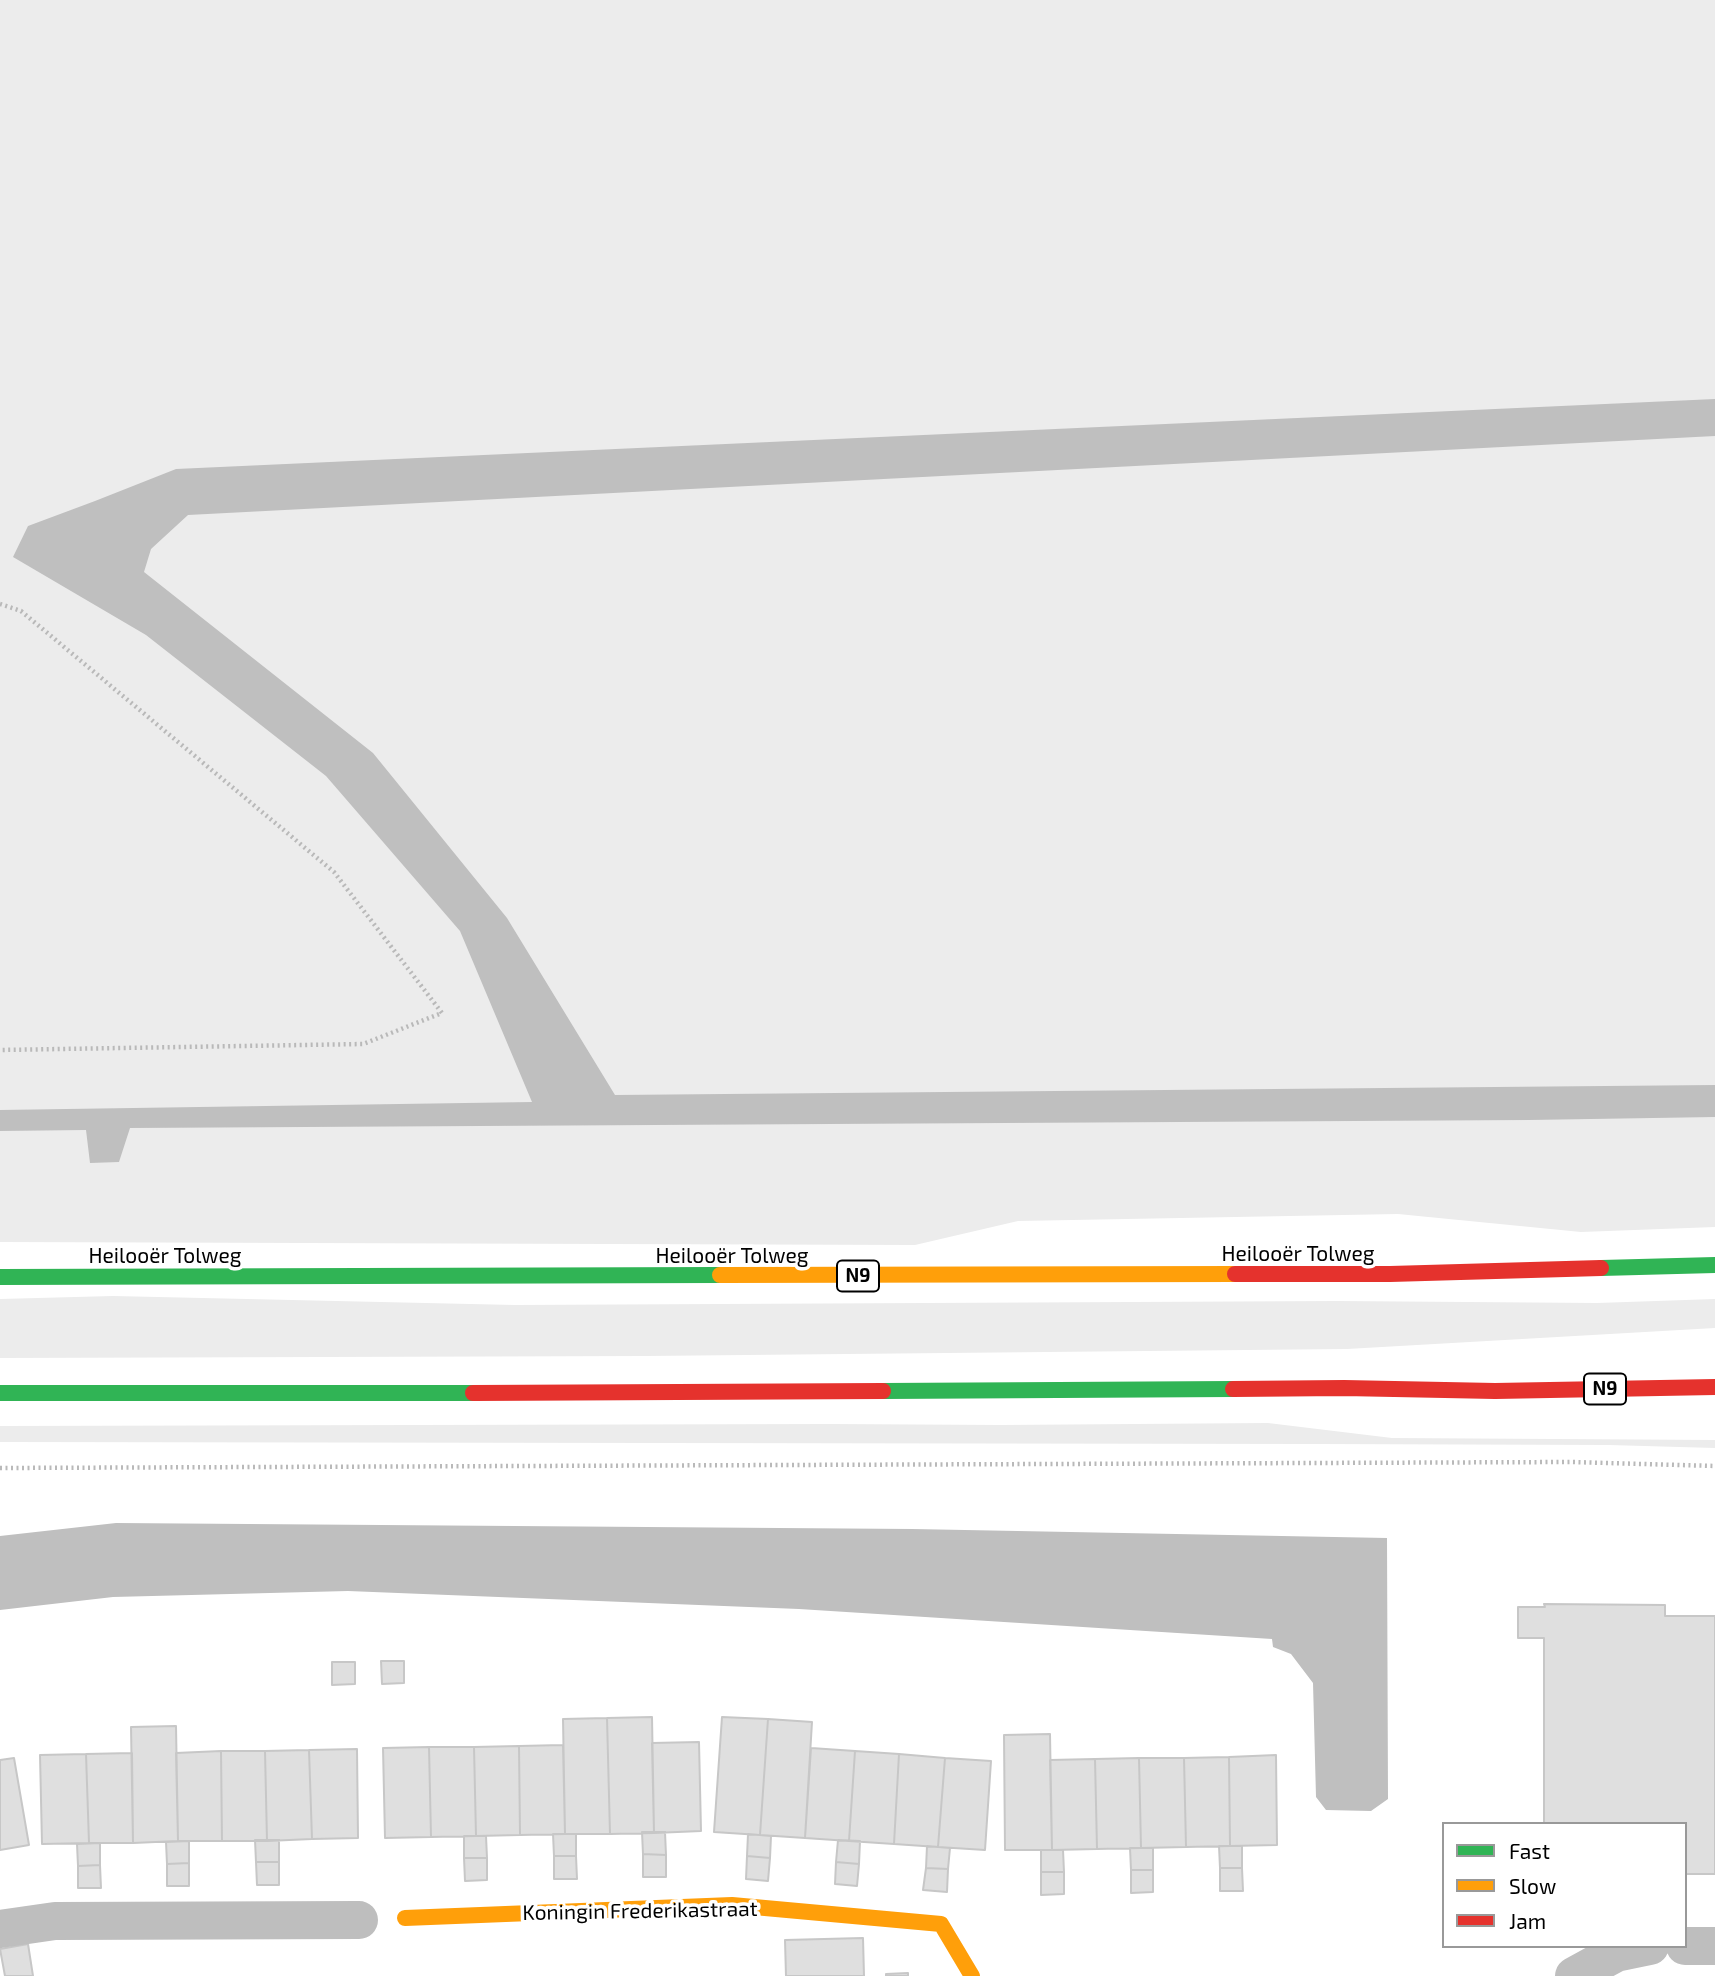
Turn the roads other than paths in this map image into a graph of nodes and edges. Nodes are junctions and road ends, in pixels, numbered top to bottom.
1 (1715, 1265) edge
2 (0, 1278) edge
3 (1715, 1387) edge
4 (0, 1393) edge
5 (405, 1918) dead end
6 (359, 1920) dead end
7 (0, 1929) edge
8 (1687, 1945) edge
9 (1715, 1945) edge
10 (1640, 1948) edge
11 (972, 1976) edge
12 (1574, 1976) edge

1 - 2 main road, Heilooër Tolweg / N9
3 - 4 main road, N9
5 - 11 main road, Koningin Frederikastraat
6 - 7 street
8 - 9 street
10 - 12 street

